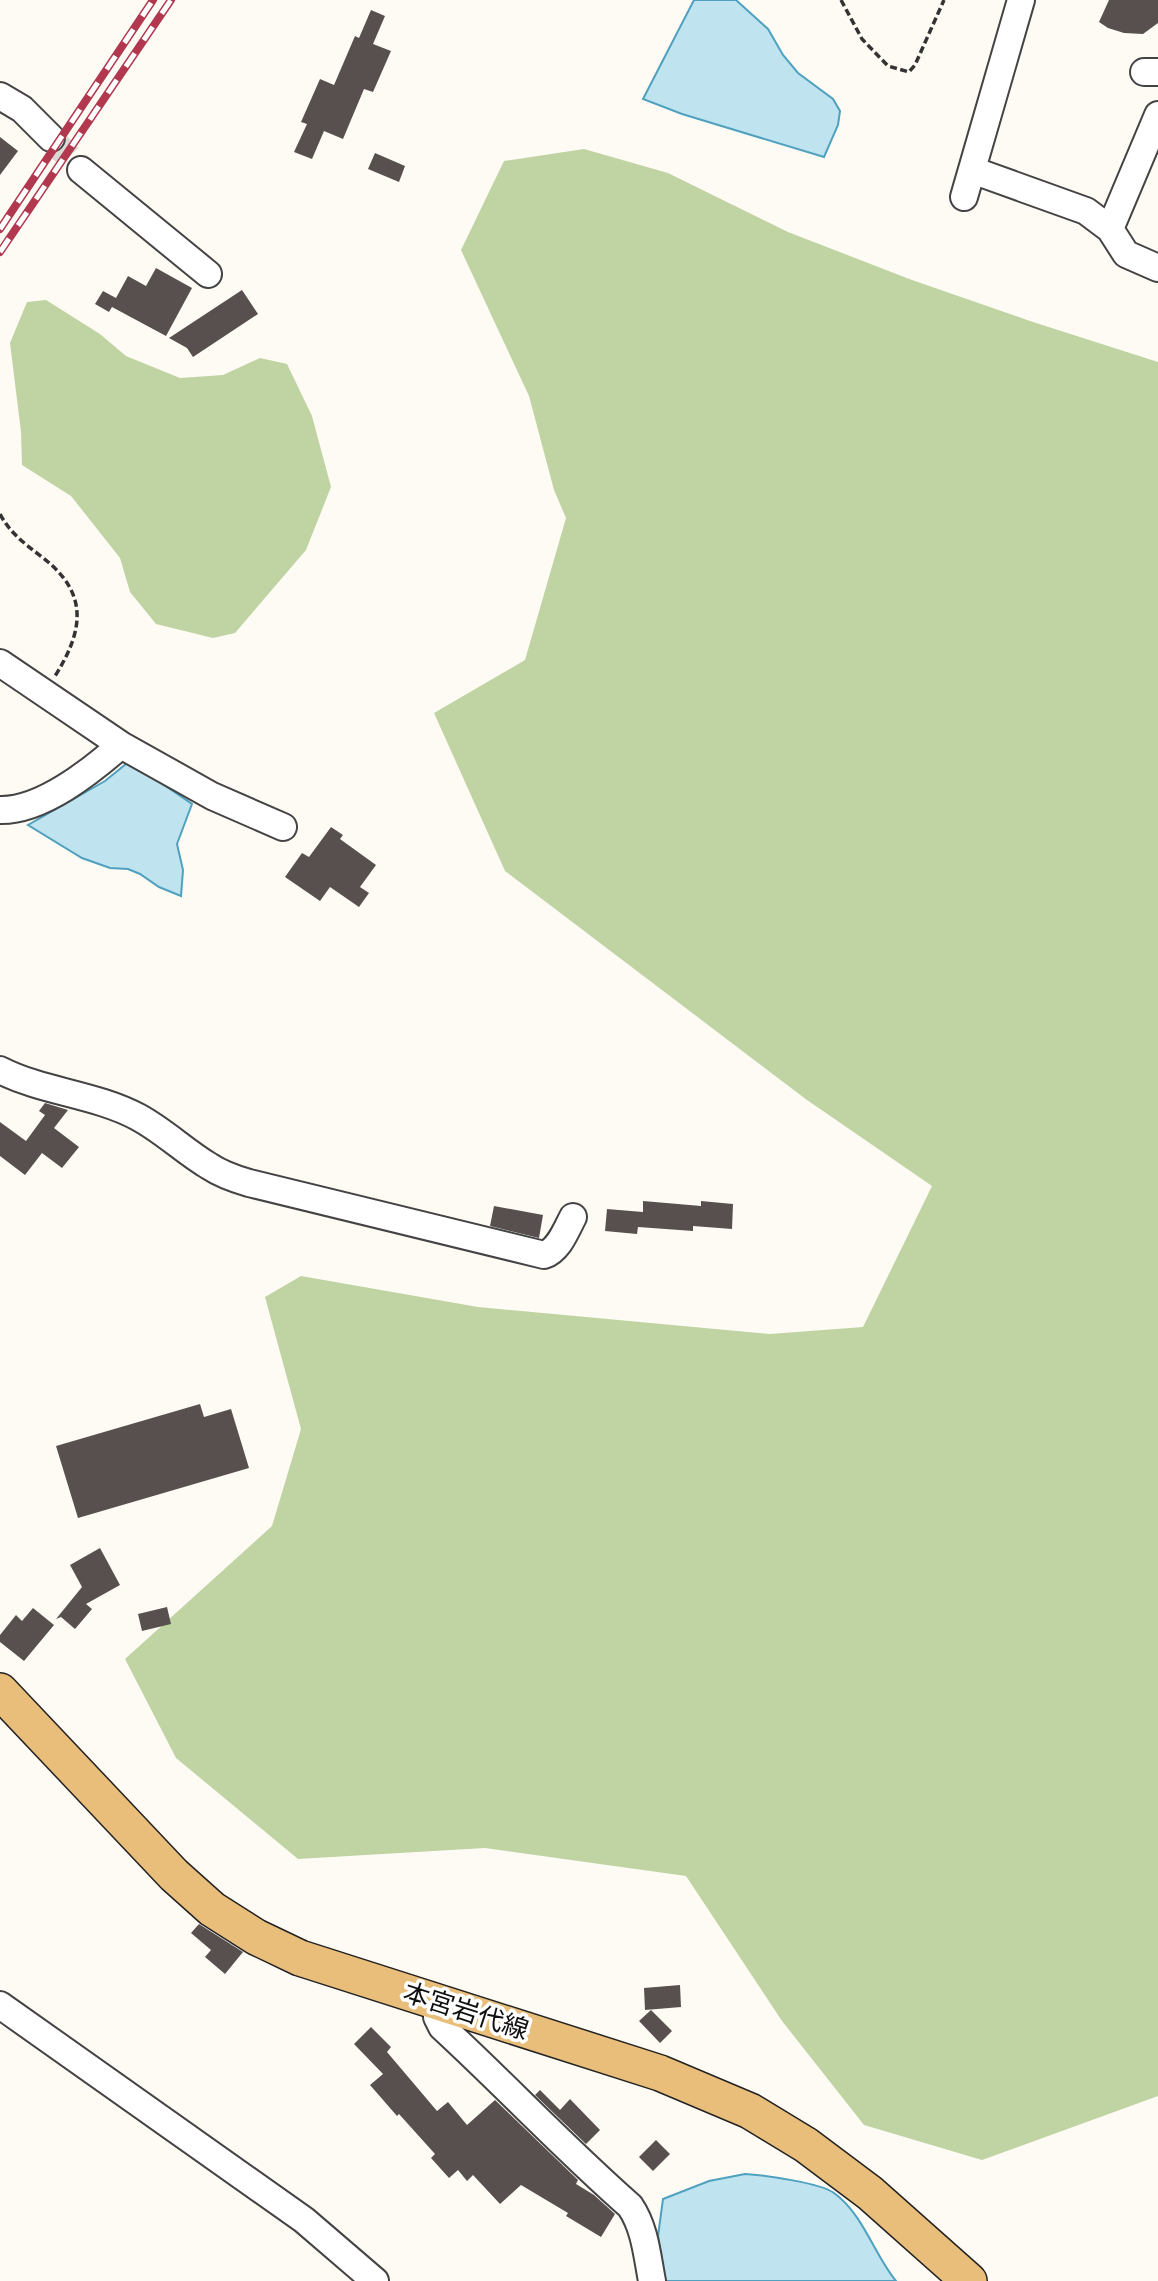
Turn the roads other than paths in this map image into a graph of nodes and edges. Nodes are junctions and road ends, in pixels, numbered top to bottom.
1 (1021, 0) edge
2 (0, 96) edge
3 (1158, 115) edge
4 (51, 138) tunnel mouth
5 (81, 170) tunnel mouth
6 (972, 170) junction
7 (964, 197) dead end
8 (1110, 229) junction
9 (1158, 268) edge
10 (208, 274) dead end
11 (0, 663) edge
12 (121, 745) junction
13 (0, 810) edge
14 (283, 827) dead end
15 (0, 1070) edge
16 (573, 1217) dead end
17 (0, 1691) edge
18 (437, 2001) junction
19 (0, 2005) edge
20 (375, 2281) edge
21 (652, 2281) edge
22 (969, 2281) edge

1 - 6 street
2 - 4 street
3 - 8 street
5 - 10 street
6 - 7 street
6 - 8 street
8 - 9 street
11 - 12 street
12 - 13 street
12 - 14 street
15 - 16 street
17 - 18 main road, 本宮岩代線
18 - 21 street
18 - 22 main road, 本宮岩代線
19 - 20 street

